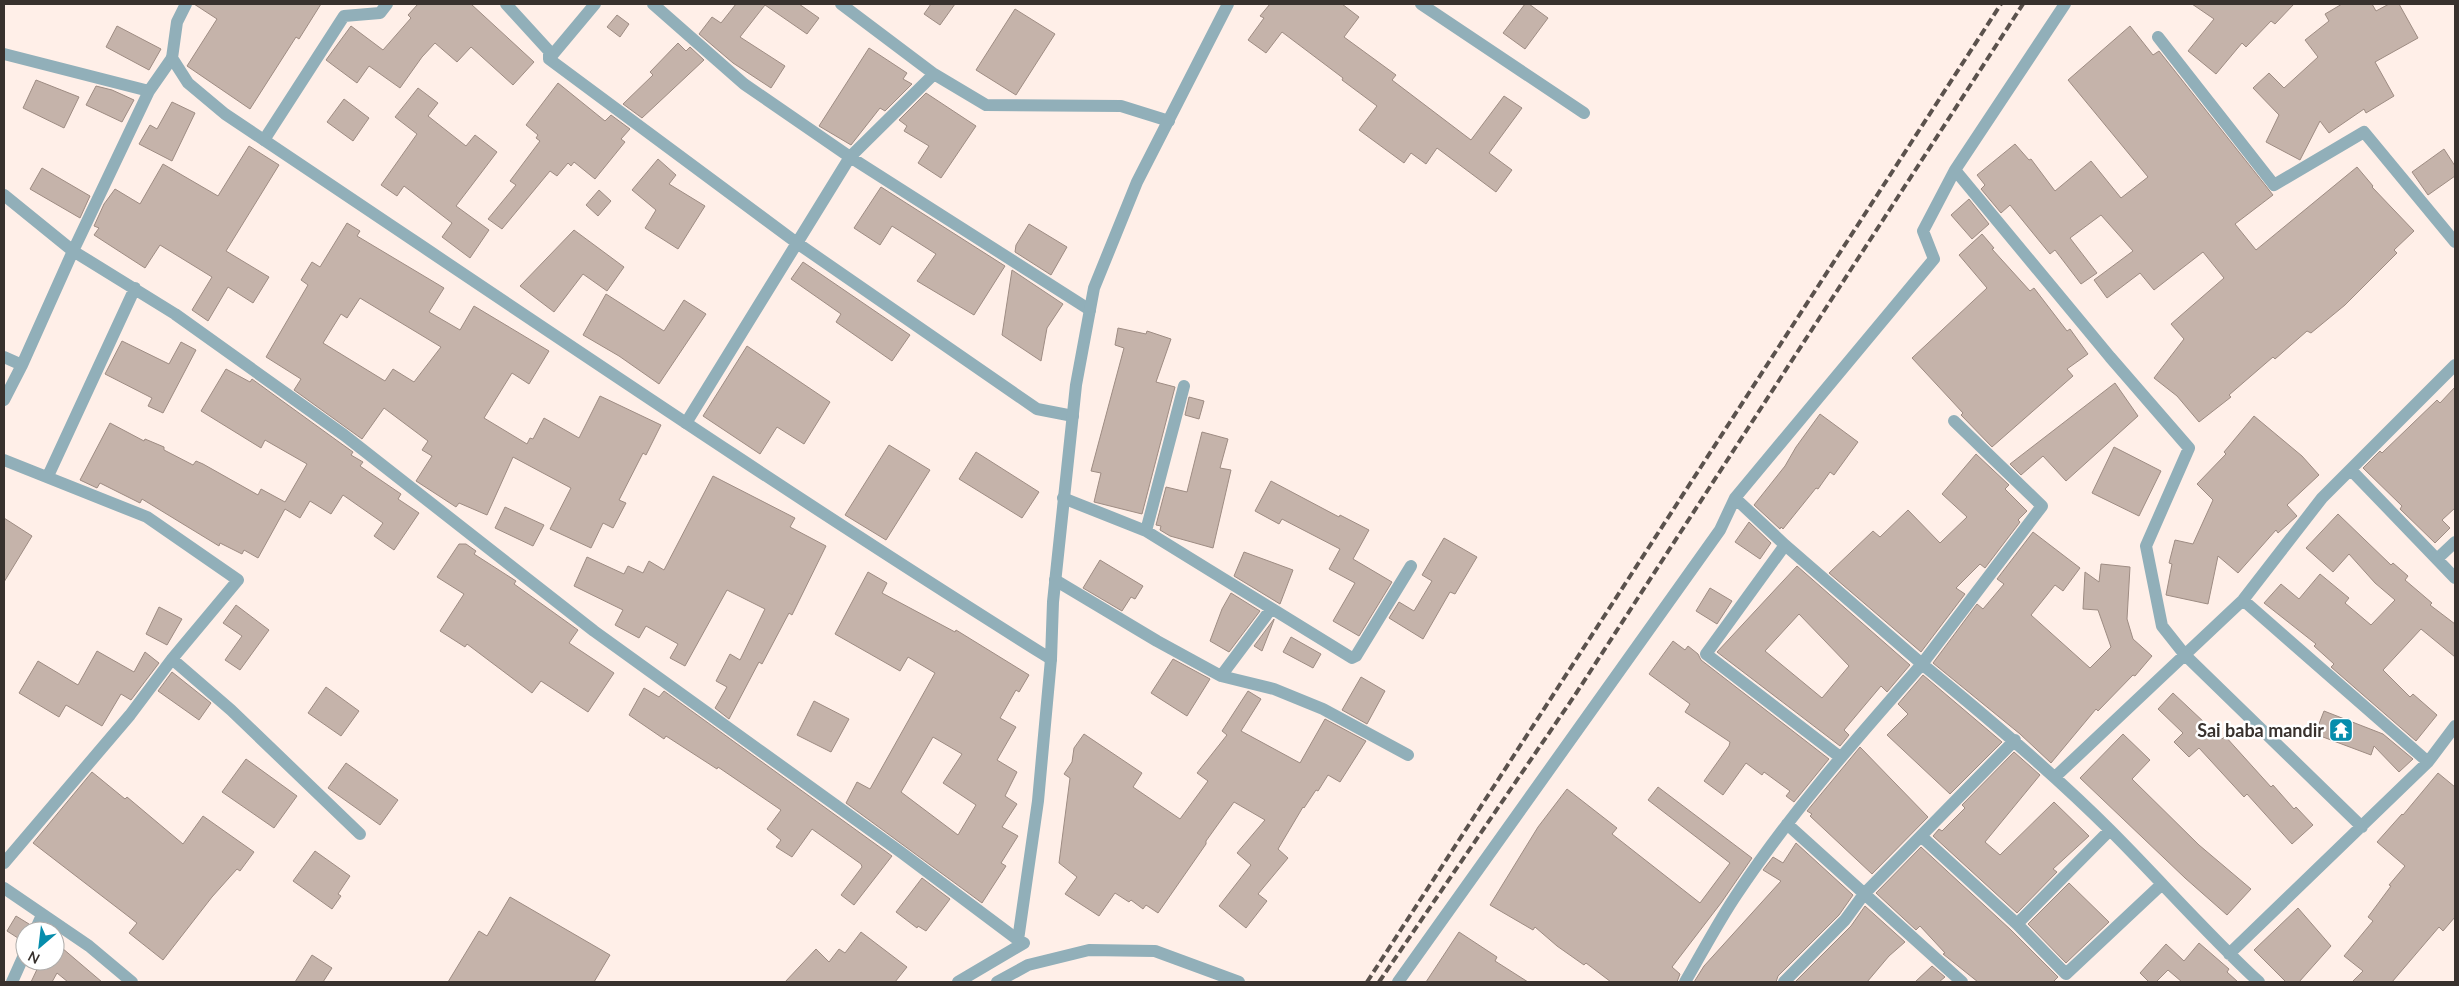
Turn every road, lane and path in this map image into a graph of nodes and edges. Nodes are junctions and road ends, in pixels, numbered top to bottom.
1 (186, 4) edge
2 (388, 4) edge
3 (506, 4) edge
4 (595, 4) edge
5 (653, 4) edge
6 (841, 4) edge
7 (1228, 4) edge
8 (1421, 4) edge
9 (2066, 4) edge
10 (2158, 37) dead end
11 (4, 54) edge
12 (172, 58) junction
13 (549, 59) junction
14 (934, 74) junction
15 (149, 91) junction
16 (1584, 113) dead end
17 (1169, 121) junction
18 (264, 140) junction
19 (850, 157) junction
20 (1955, 170) junction
21 (4, 195) edge
22 (797, 242) junction
23 (2455, 242) edge
24 (73, 251) junction
25 (135, 288) junction
26 (1090, 310) junction
27 (4, 358) edge
28 (22, 364) junction
29 (2455, 366) edge
30 (1184, 386) dead end
31 (4, 400) edge
32 (1073, 416) junction
33 (1954, 421) dead end
34 (686, 423) junction
35 (4, 460) edge
36 (2351, 470) junction
37 (48, 476) junction
38 (1063, 498) junction
39 (1735, 498) junction
40 (1146, 531) junction
41 (2455, 542) edge
42 (1784, 545) junction
43 (2437, 559) junction
44 (1411, 566) dead end
45 (2455, 578) edge
46 (1055, 580) junction
47 (2244, 600) junction
48 (1271, 609) junction
49 (2185, 655) junction
50 (1051, 659) junction
51 (172, 660) junction
52 (1922, 664) junction
53 (1221, 676) junction
54 (2455, 726) edge
55 (2015, 740) junction
56 (1408, 755) dead end
57 (1840, 756) junction
58 (2428, 762) junction
59 (2055, 777) junction
60 (1787, 824) junction
61 (2362, 828) junction
62 (2110, 830) junction
63 (360, 834) dead end
64 (1921, 836) junction
65 (4, 863) edge
66 (2162, 884) junction
67 (4, 888) edge
68 (1864, 894) junction
69 (42, 915) junction
70 (39, 921) edge
71 (2017, 924) junction
72 (1018, 940) junction
73 (2228, 954) junction
74 (132, 982) edge
75 (958, 982) edge
76 (997, 982) edge
77 (1239, 982) edge
78 (1398, 982) edge
79 (1685, 982) edge
80 (1784, 982) edge
81 (1962, 982) edge
82 (2259, 982) edge

1 - 12 street
2 - 18 street
3 - 13 street
4 - 13 street
5 - 19 street
6 - 14 street
7 - 17 street
8 - 16 street
9 - 20 street
10 - 23 street
11 - 15 street
12 - 15 street
12 - 18 street
13 - 22 street
14 - 17 street
14 - 19 street
15 - 24 street
17 - 26 street
18 - 34 street
19 - 22 street
19 - 26 street
20 - 39 street
20 - 49 street
21 - 24 street
22 - 32 street
22 - 34 street
24 - 25 street
24 - 28 street
25 - 37 street
25 - 72 street
26 - 32 street
27 - 28 street
28 - 31 street
29 - 36 street
30 - 40 street
32 - 38 street
33 - 52 street
34 - 50 street
35 - 37 street
36 - 43 street
36 - 47 street
37 - 51 street
38 - 40 street
38 - 46 street
39 - 42 street
39 - 78 street
40 - 48 street
41 - 43 street
42 - 52 street
42 - 57 street
43 - 45 street
44 - 48 street
46 - 50 street
46 - 53 street
47 - 49 street
47 - 58 street
48 - 53 street
49 - 59 street
49 - 61 street
50 - 72 street
51 - 63 street
51 - 65 street
52 - 55 street
52 - 57 street
53 - 56 street
54 - 58 street
55 - 59 street
55 - 64 street
57 - 60 street
58 - 61 street
59 - 62 street
60 - 68 street
60 - 79 street
61 - 73 street
62 - 66 street
62 - 71 street
64 - 68 street
64 - 71 street
66 - 71 street
66 - 73 street
67 - 69 street
68 - 80 street
68 - 81 street
69 - 70 street
69 - 74 street
72 - 75 street
73 - 82 street
76 - 77 street

